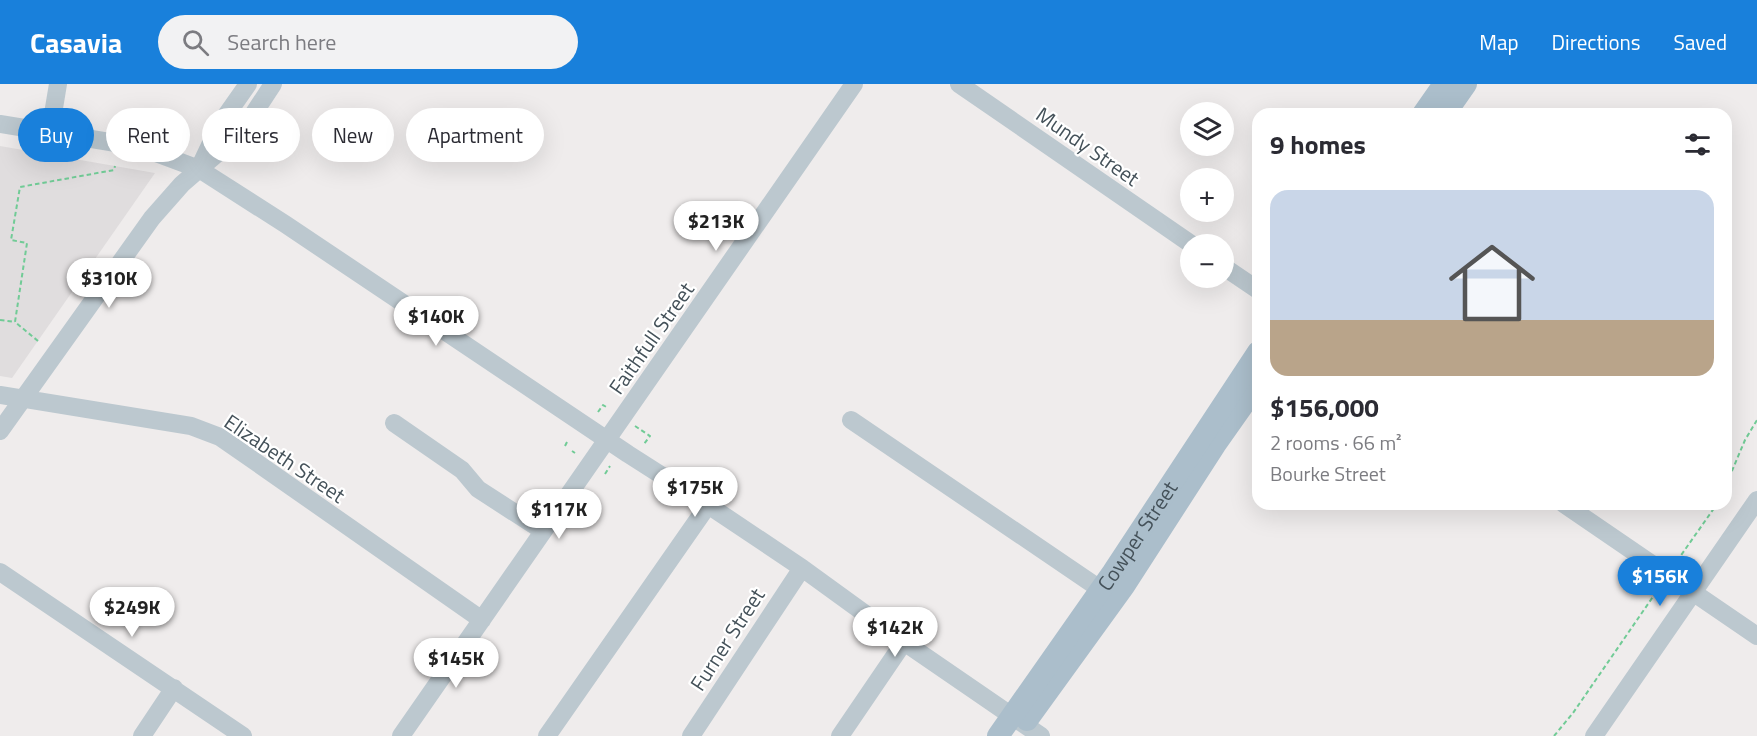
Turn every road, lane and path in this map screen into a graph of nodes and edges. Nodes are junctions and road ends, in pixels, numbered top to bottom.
1 (58, 84) edge
2 (248, 84) edge
3 (273, 84) edge
4 (854, 84) edge
5 (958, 84) edge
6 (1444, 84) edge
7 (1466, 84) edge
8 (54, 108) edge
9 (1427, 108) edge
10 (1449, 108) edge
11 (0, 124) edge
12 (18, 127) edge
13 (94, 139) edge
14 (115, 166) dead end
15 (199, 169) junction
16 (1180, 236) edge
17 (25, 258) junction
18 (30, 259) dead end
19 (1234, 274) edge
20 (21, 283) junction
21 (26, 284) dead end
22 (1252, 286) edge
23 (0, 320) edge
24 (15, 322) junction
25 (38, 341) dead end
26 (1252, 361) edge
27 (1252, 393) edge
28 (0, 394) edge
29 (22, 398) junction
30 (603, 405) dead end
31 (598, 412) dead end
32 (851, 420) dead end
33 (1757, 420) edge
34 (394, 423) dead end
35 (635, 426) dead end
36 (0, 431) edge
37 (608, 440) junction
38 (567, 442) dead end
39 (644, 444) dead end
40 (564, 446) dead end
41 (610, 466) dead end
42 (1732, 471) edge
43 (604, 474) dead end
44 (1757, 500) edge
45 (708, 505) junction
46 (1573, 510) edge
47 (1713, 510) edge
48 (543, 531) junction
49 (802, 568) junction
50 (0, 572) edge
51 (1667, 575) junction
52 (1100, 589) junction
53 (1693, 592) junction
54 (482, 620) junction
55 (1757, 636) edge
56 (904, 642) junction
57 (174, 688) junction
58 (1023, 728) edge
59 (142, 736) edge
60 (243, 736) edge
61 (401, 736) edge
62 (547, 736) edge
63 (691, 736) edge
64 (840, 736) edge
65 (998, 736) edge
66 (1554, 736) edge
67 (1594, 736) edge

1 - 8 street
2 - 15 street
3 - 15 street
4 - 37 street, Faithfull Street
5 - 16 street, Mundy Street
6 - 9 main road
7 - 10 main road
11 - 12 street
13 - 15 street
14 - 17 path
15 - 29 street
15 - 37 street
17 - 18 path
17 - 20 path
19 - 22 street
20 - 21 path
20 - 24 path
23 - 24 path
24 - 25 path
26 - 52 main road, Cowper Street
27 - 58 main road, Cowper Street
28 - 29 street, Elizabeth Street
29 - 36 street
29 - 54 street, Elizabeth Street
30 - 31 path
32 - 52 street
33 - 42 path
34 - 48 street
35 - 39 path
37 - 45 street
37 - 48 street, Faithfull Street
38 - 40 path
41 - 43 path
44 - 53 street
45 - 49 street
45 - 62 street
46 - 51 street
47 - 51 path
48 - 54 street, Faithfull Street
49 - 56 street
49 - 63 street, Furner Street
50 - 57 street
51 - 53 street
51 - 66 path
52 - 58 main road, Cowper Street
53 - 55 street
53 - 67 street
54 - 61 street, Faithfull Street
56 - 58 street
56 - 64 street
57 - 59 street
57 - 60 street
58 - 65 main road

